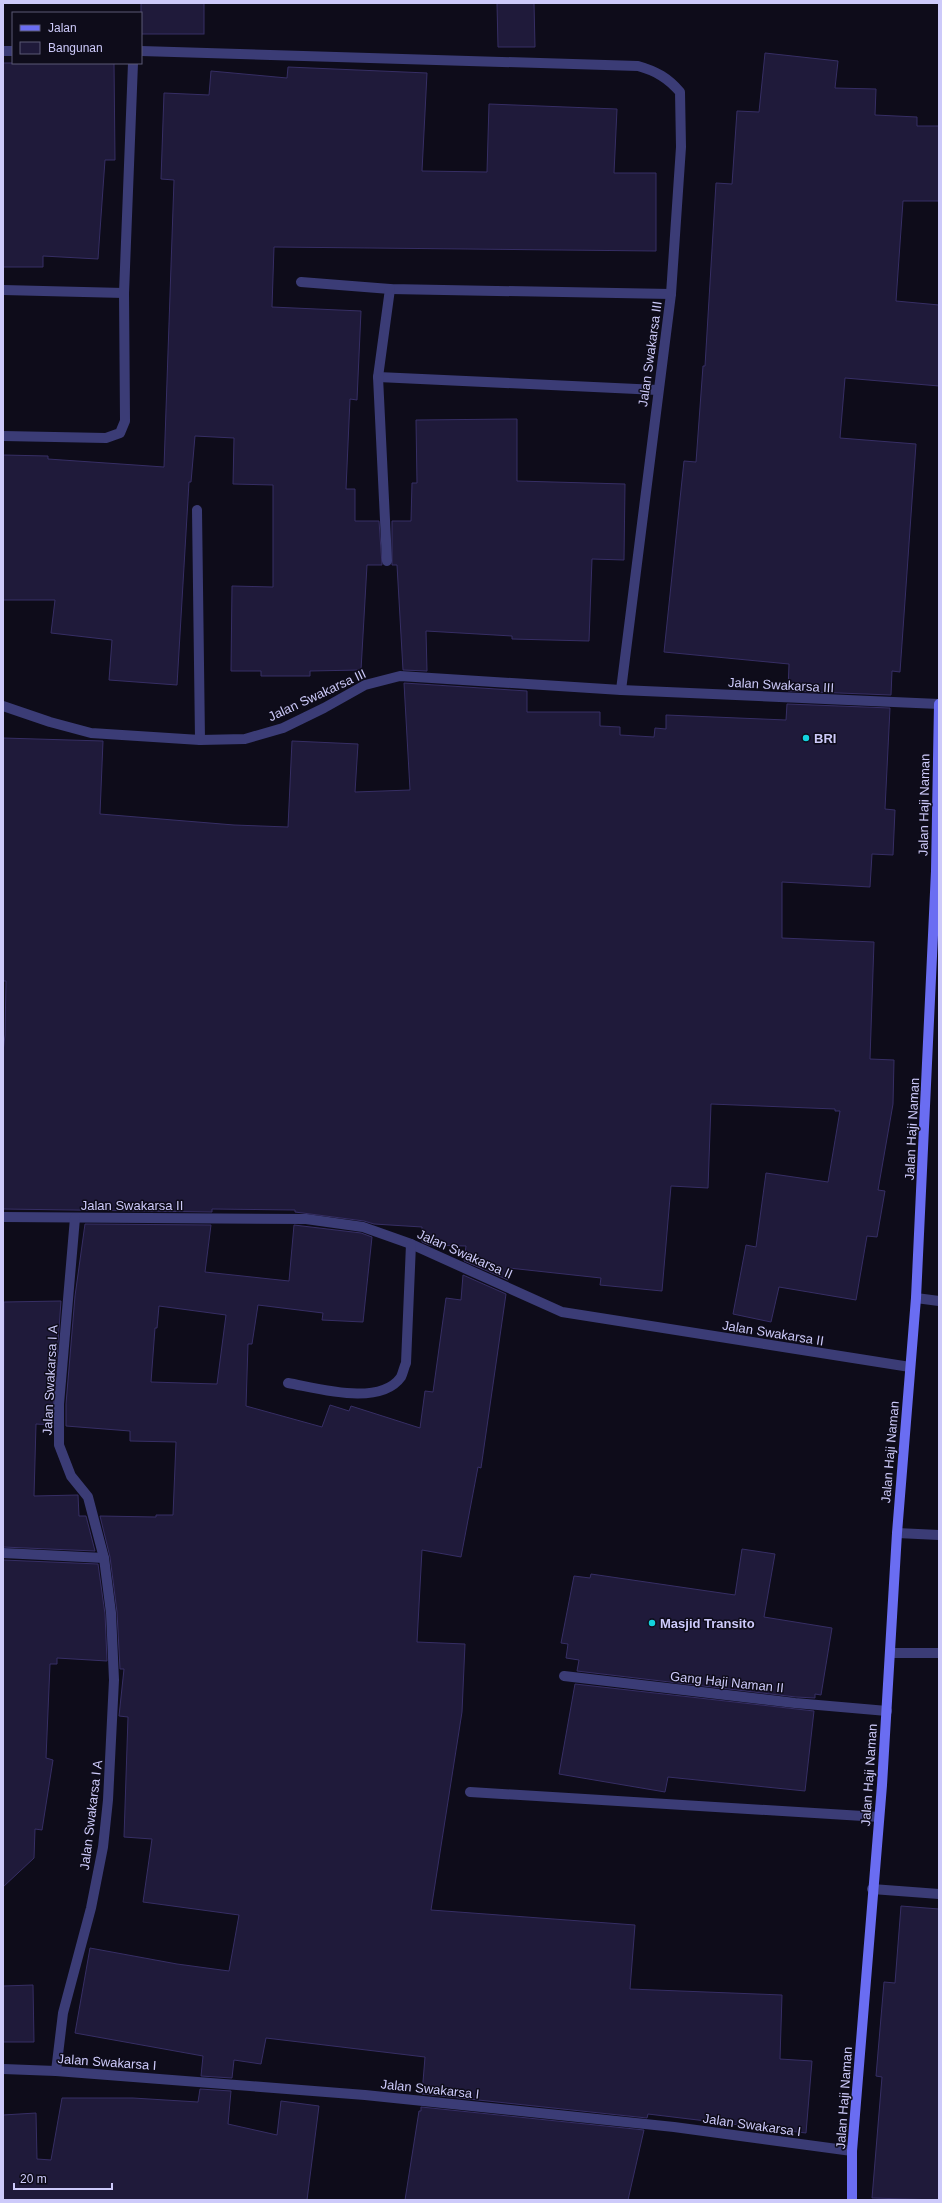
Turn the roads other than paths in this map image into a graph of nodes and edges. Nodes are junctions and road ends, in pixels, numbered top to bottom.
1 (142, 51) edge
2 (133, 64) edge
3 (300, 282) dead end
4 (390, 289) junction
5 (3, 290) edge
6 (124, 293) junction
7 (671, 294) junction
8 (378, 377) junction
9 (658, 390) junction
10 (3, 436) edge
11 (196, 510) dead end
12 (386, 561) dead end
13 (621, 690) junction
14 (939, 704) edge
15 (3, 706) edge
16 (200, 740) junction
17 (3, 1217) edge
18 (75, 1218) junction
19 (411, 1244) junction
20 (916, 1298) junction
21 (939, 1301) edge
22 (910, 1367) junction
23 (288, 1383) dead end
24 (897, 1533) junction
25 (939, 1535) edge
26 (3, 1553) edge
27 (104, 1558) junction
28 (890, 1653) junction
29 (939, 1653) edge
30 (564, 1676) dead end
31 (887, 1711) junction
32 (470, 1792) dead end
33 (879, 1817) junction
34 (872, 1888) junction
35 (939, 1894) edge
36 (3, 2069) edge
37 (56, 2071) junction
38 (852, 2151) junction
39 (852, 2200) edge

1 - 7 street
2 - 6 street
3 - 4 street, Jalan Swakarsa III
4 - 7 street, Jalan Swakarsa III
4 - 8 street
5 - 6 street
6 - 10 street
7 - 9 street, Jalan Swakarsa III
8 - 9 street
8 - 12 street
9 - 13 street, Jalan Swakarsa III
11 - 16 street
13 - 14 street, Jalan Swakarsa III
13 - 16 street, Jalan Swakarsa III
14 - 20 street, Jalan Haji Naman
15 - 16 street, Jalan Swakarsa III
17 - 18 street, Jalan Swakarsa II
18 - 19 street, Jalan Swakarsa II
18 - 27 street, Jalan Swakarsa I A
19 - 22 street, Jalan Swakarsa II
19 - 23 street
20 - 21 street
20 - 22 street, Jalan Haji Naman
22 - 24 street, Jalan Haji Naman
24 - 25 street
24 - 28 street, Jalan Haji Naman
26 - 27 street
27 - 37 street, Jalan Swakarsa I A
28 - 29 street
28 - 31 street, Jalan Haji Naman
30 - 31 street, Gang Haji Naman II
31 - 33 street, Jalan Haji Naman
32 - 33 street
33 - 34 street, Jalan Haji Naman
34 - 35 street
34 - 38 street, Jalan Haji Naman
36 - 37 street, Jalan Swakarsa I
37 - 38 street, Jalan Swakarsa I
38 - 39 street, Jalan Haji Naman

